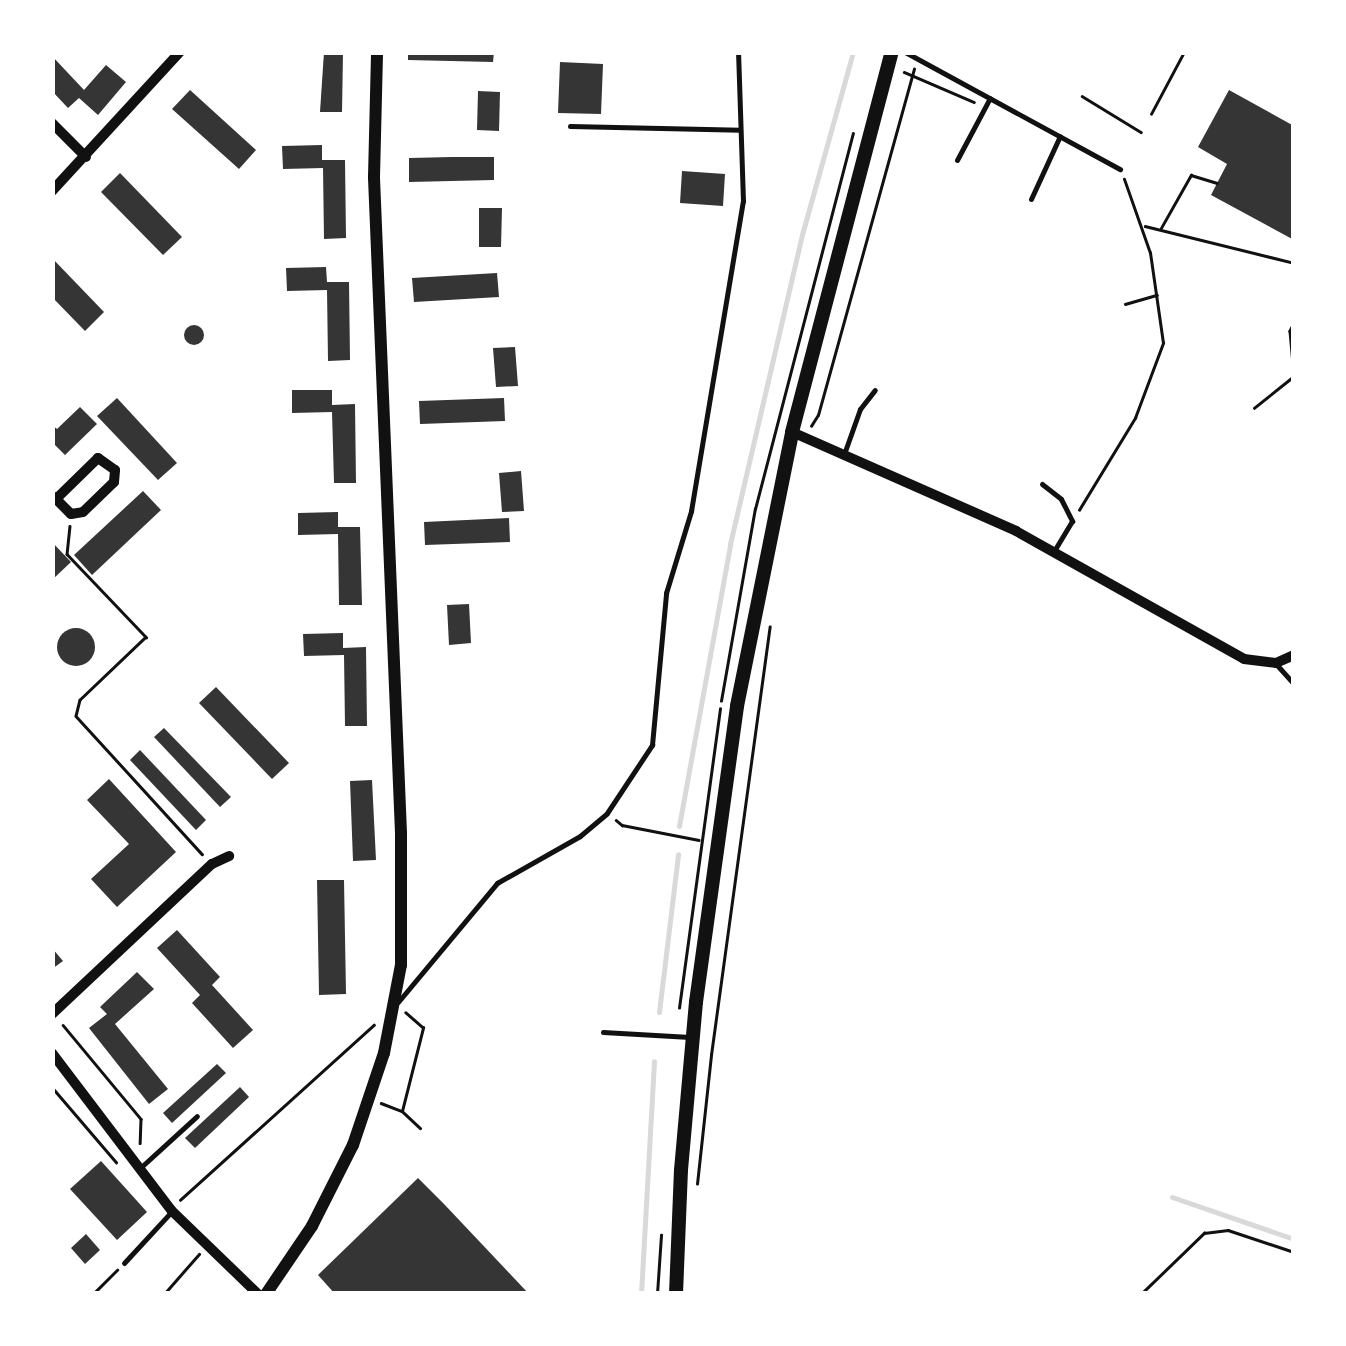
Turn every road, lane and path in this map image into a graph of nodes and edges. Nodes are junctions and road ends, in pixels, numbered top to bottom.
1 (180, 52) edge
2 (378, 52) edge
3 (738, 52) edge
4 (892, 52) edge
5 (905, 52) edge
6 (1184, 52) edge
7 (916, 58) junction
8 (902, 71) dead end
9 (912, 76) junction
10 (1082, 96) dead end
11 (990, 98) junction
12 (1151, 114) dead end
13 (52, 122) edge
14 (570, 126) dead end
15 (740, 130) junction
16 (1141, 132) dead end
17 (1060, 136) junction
18 (86, 157) junction
19 (957, 160) dead end
20 (1120, 168) joint
21 (1218, 182) dead end
22 (52, 191) edge
23 (1031, 199) dead end
24 (1142, 225) junction
25 (1160, 230) junction
26 (1294, 264) edge
27 (1156, 295) junction
28 (1124, 304) dead end
29 (1294, 323) edge
30 (1294, 376) edge
31 (875, 390) dead end
32 (1254, 408) dead end
33 (798, 434) junction
34 (844, 454) junction
35 (1042, 484) dead end
36 (54, 497) edge
37 (71, 514) junction
38 (1072, 521) junction
39 (1054, 552) junction
40 (771, 622) dead end
41 (1294, 655) edge
42 (1276, 663) junction
43 (1294, 684) edge
44 (607, 813) junction
45 (699, 840) dead end
46 (229, 856) dead end
47 (212, 864) junction
48 (396, 1004) junction
49 (53, 1014) edge
50 (603, 1032) dead end
51 (694, 1037) junction
52 (52, 1052) edge
53 (52, 1086) edge
54 (393, 1106) dead end
55 (402, 1111) junction
56 (197, 1116) dead end
57 (420, 1128) dead end
58 (138, 1169) junction
59 (697, 1186) dead end
60 (173, 1190) dead end
61 (182, 1198) junction
62 (172, 1211) junction
63 (207, 1246) junction
64 (1294, 1252) edge
65 (124, 1263) joint
66 (93, 1294) edge
67 (164, 1294) edge
68 (258, 1294) edge
69 (266, 1294) edge
70 (676, 1294) edge
71 (1141, 1294) edge

1 - 18 street
2 - 48 street
3 - 15 lane
4 - 33 main road
5 - 7 lane
6 - 12 path
7 - 9 path
7 - 11 lane
8 - 9 path
9 - 11 path
9 - 33 path
10 - 16 path
11 - 17 lane
11 - 19 lane
13 - 18 street
14 - 15 lane
15 - 44 lane
17 - 20 lane
17 - 23 lane
18 - 22 street
20 - 24 path
21 - 25 path
24 - 25 path
24 - 27 path
25 - 26 path
27 - 28 path
27 - 38 path
29 - 30 path
30 - 32 path
31 - 34 lane
33 - 34 street
33 - 51 main road
34 - 39 street
35 - 38 lane
36 - 37 street
36 - 37 street
37 - 47 path
38 - 39 lane
39 - 42 street
40 - 59 path
41 - 42 street
42 - 43 lane
44 - 45 path
44 - 48 lane
46 - 47 street
47 - 49 street
48 - 55 path
48 - 61 path
48 - 69 street
49 - 58 path
50 - 51 lane
51 - 70 main road
52 - 58 street
53 - 58 path
54 - 55 path
55 - 57 path
56 - 58 lane
58 - 62 street
60 - 61 path
61 - 62 path
62 - 63 street
62 - 65 lane
63 - 67 path
63 - 68 street
64 - 71 path
65 - 66 path

